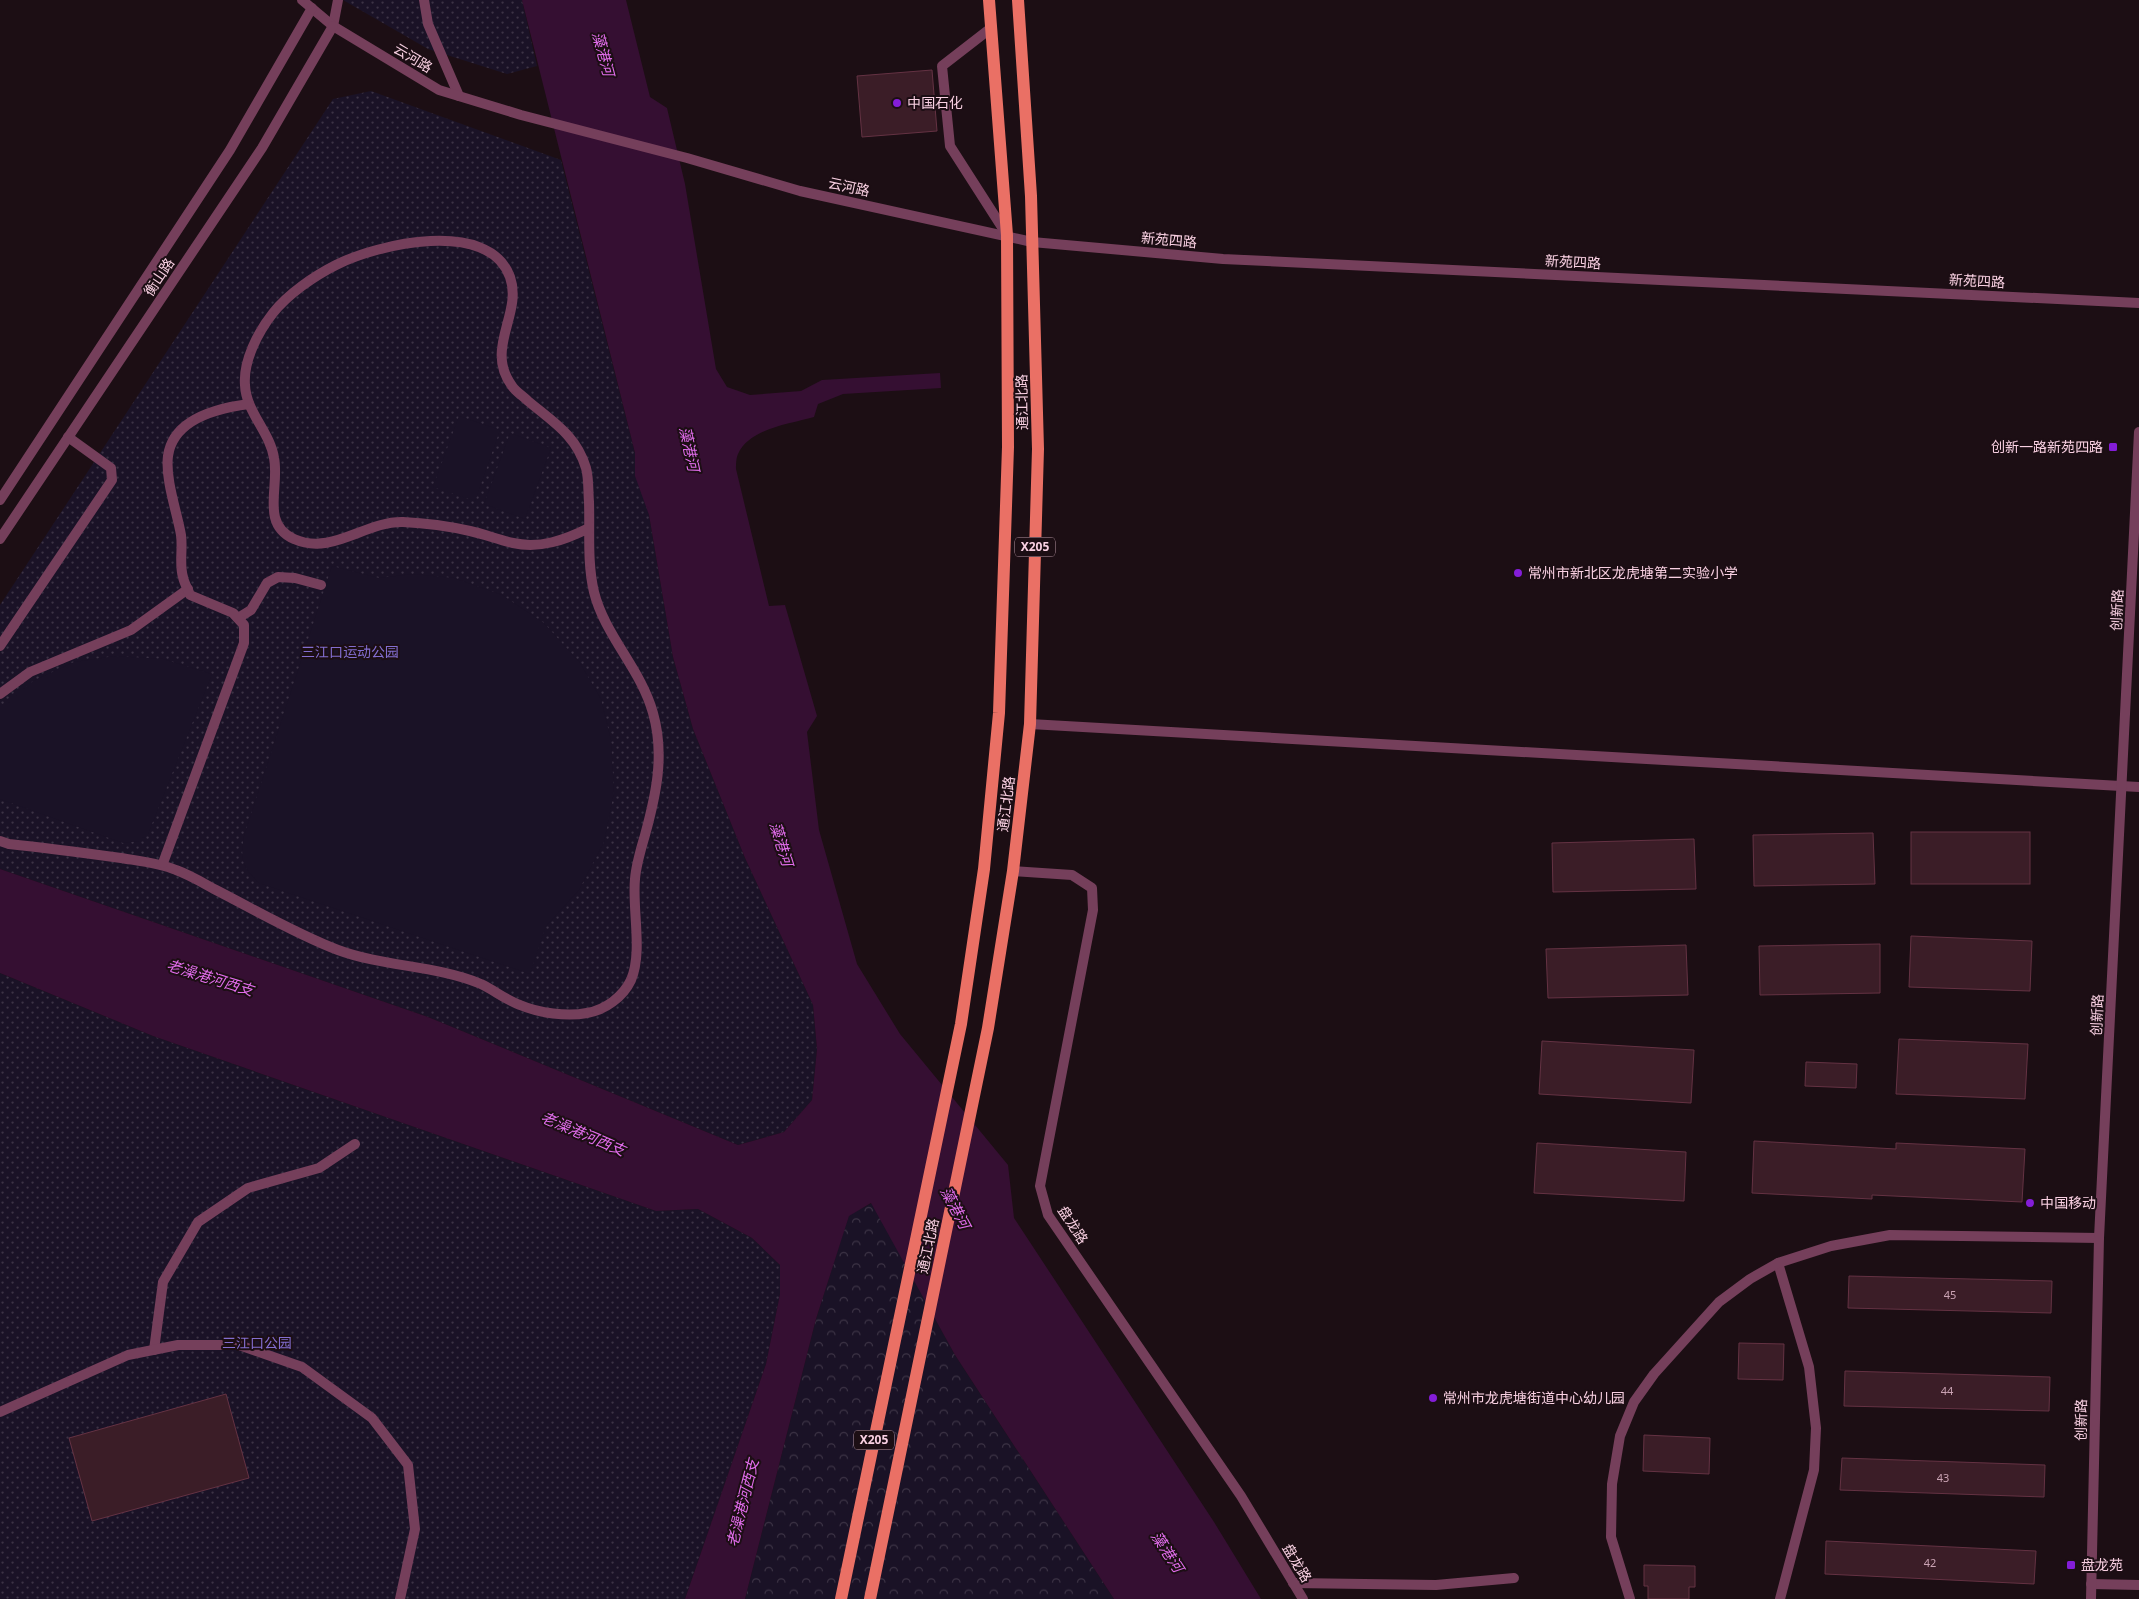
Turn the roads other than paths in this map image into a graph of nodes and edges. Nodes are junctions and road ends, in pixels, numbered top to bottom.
1 (302, 0) edge
2 (338, 0) edge
3 (424, 0) edge
4 (989, 0) edge
5 (1018, 0) edge
6 (312, 8) junction
7 (334, 26) junction
8 (991, 28) junction
9 (459, 96) junction
10 (1007, 235) junction
11 (1032, 242) junction
12 (2139, 303) edge
13 (249, 404) junction
14 (2139, 432) edge
15 (68, 437) junction
16 (0, 500) edge
17 (589, 528) junction
18 (0, 539) edge
19 (321, 585) dead end
20 (188, 589) junction
21 (238, 618) junction
22 (0, 646) edge
23 (0, 694) edge
24 (1030, 724) junction
25 (2123, 787) junction
26 (2139, 787) edge
27 (0, 842) edge
28 (163, 863) dead end
29 (1012, 871) junction
30 (355, 1144) dead end
31 (2099, 1238) junction
32 (1778, 1262) junction
33 (154, 1350) junction
34 (0, 1412) edge
35 (1514, 1578) dead end
36 (1293, 1583) junction
37 (2091, 1584) junction
38 (2139, 1585) edge
39 (400, 1599) edge
40 (841, 1599) edge
41 (870, 1599) edge
42 (1303, 1599) edge
43 (1630, 1599) edge
44 (1780, 1599) edge
45 (2091, 1599) edge

1 - 6 street, 云河路
2 - 7 street
3 - 9 street
4 - 8 main road, 通江北路 / X205
5 - 11 main road, 通江北路 / X205
6 - 7 street, 云河路
6 - 16 street, 衡山路
7 - 9 street, 云河路
7 - 15 street, 衡山路
8 - 10 main road, 通江北路 / X205
8 - 10 street
9 - 10 street, 云河路
10 - 11 street, 新苑四路
10 - 40 main road, 通江北路 / X205
11 - 12 street, 新苑四路
11 - 24 main road, 通江北路 / X205
13 - 17 street
13 - 17 street
13 - 20 street
14 - 25 street, 创新路
15 - 18 street, 衡山路
15 - 22 street
17 - 27 street
19 - 21 street
20 - 21 street
20 - 23 street
21 - 28 street
24 - 25 street
24 - 29 main road, 通江北路 / X205
25 - 26 street
25 - 31 street, 创新路
29 - 36 street, 盘龙路
29 - 41 main road, 通江北路 / X205
30 - 33 street
31 - 32 street
31 - 37 street, 创新路
32 - 43 street
32 - 44 street
33 - 34 street
33 - 39 street
35 - 36 street
36 - 42 street, 盘龙路
37 - 38 street
37 - 45 street, 创新路

